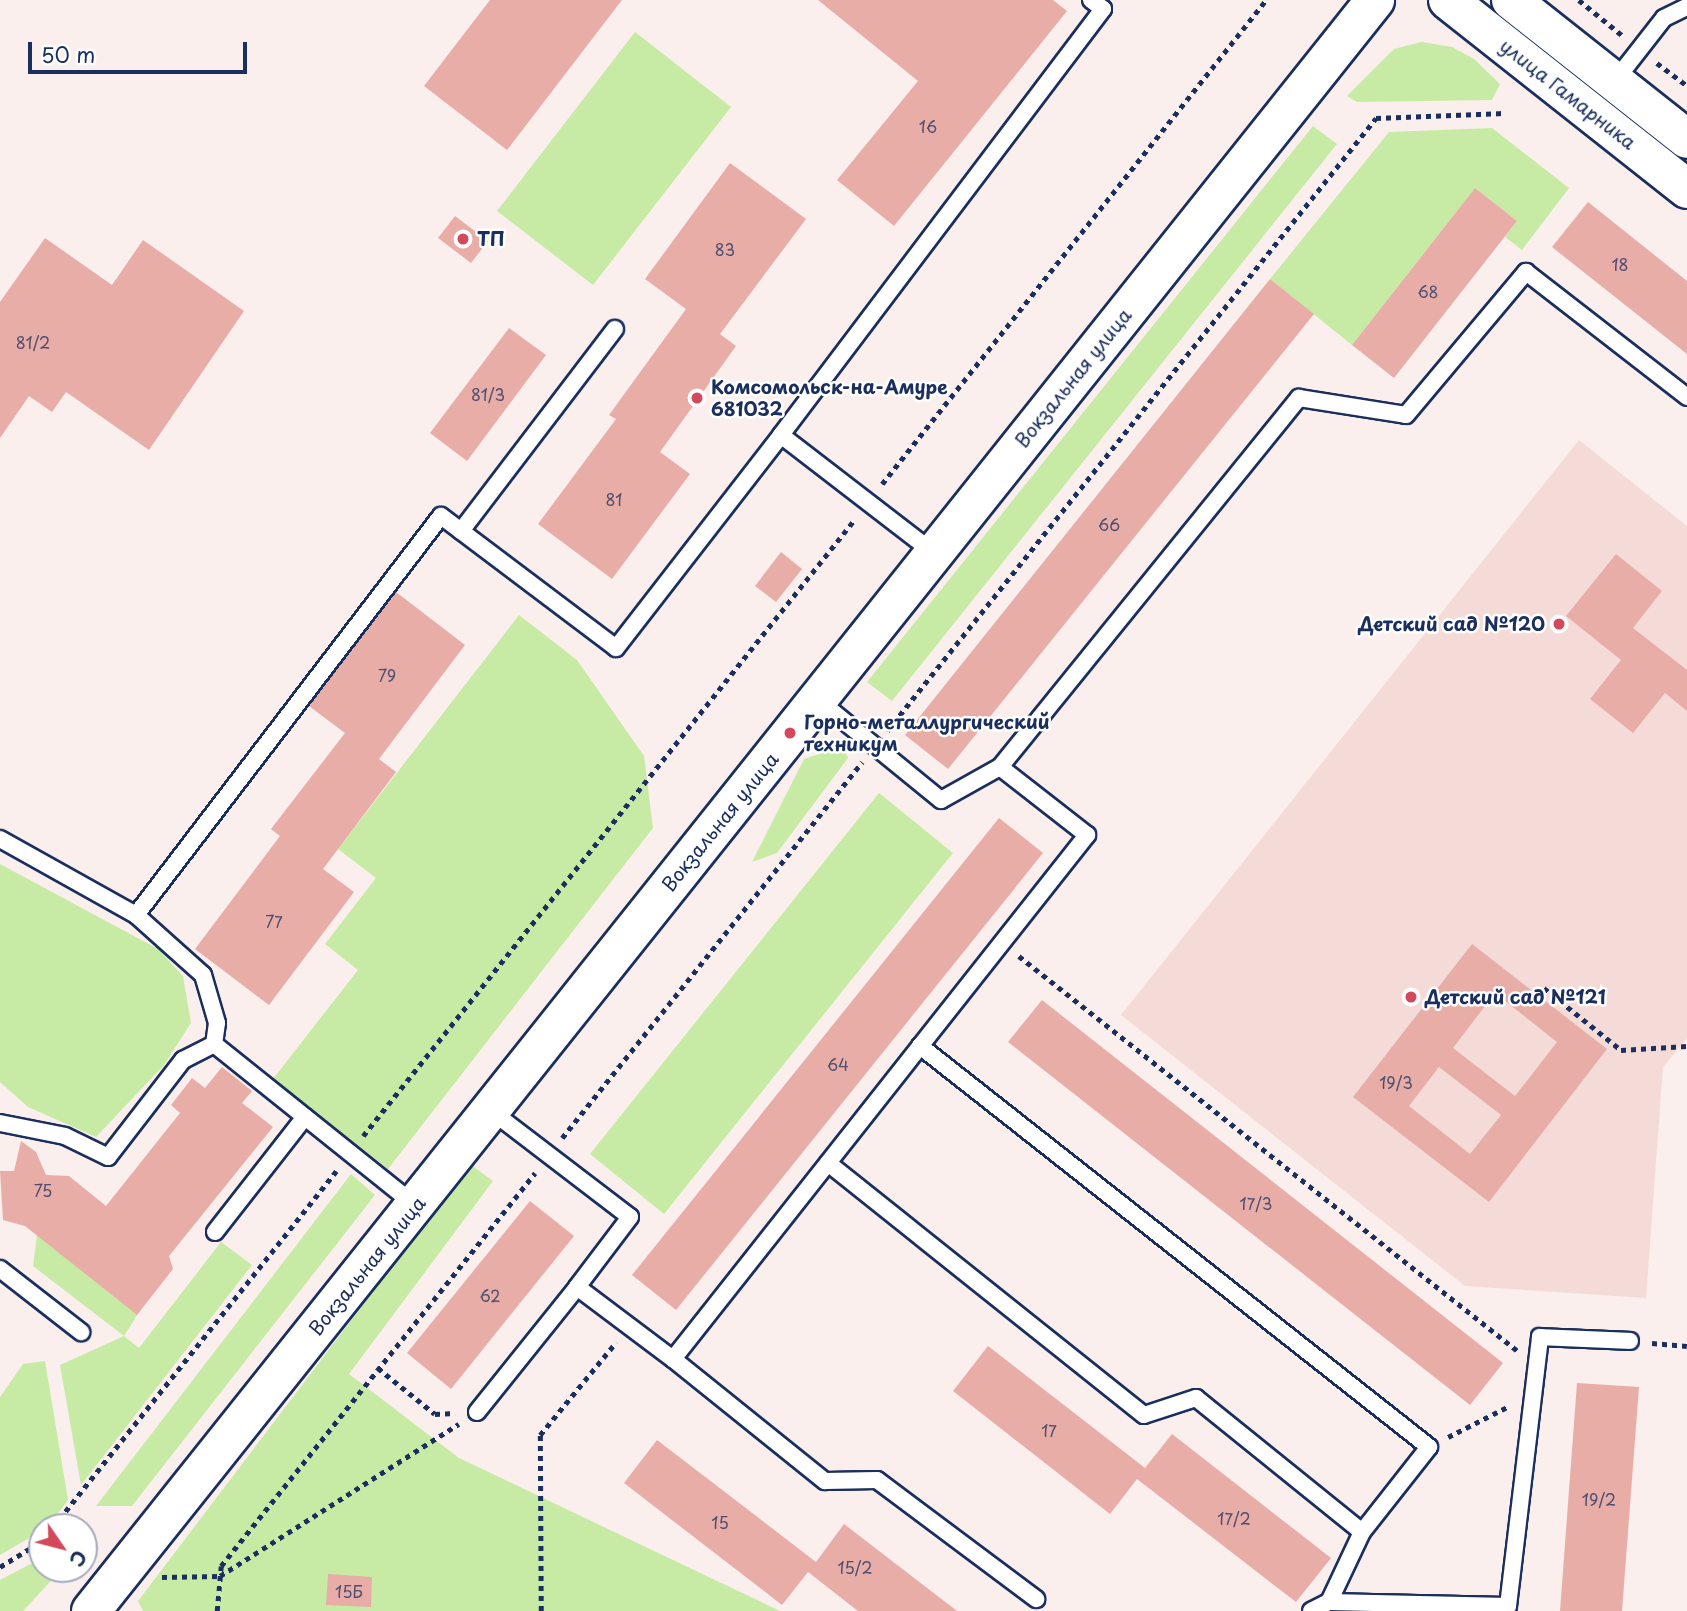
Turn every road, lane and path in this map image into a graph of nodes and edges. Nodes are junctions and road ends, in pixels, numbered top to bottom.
1 (1091, 0) edge
2 (1266, 0) edge
3 (1375, 0) edge
4 (1448, 0) edge
5 (1511, 0) edge
6 (1687, 7) edge
7 (1603, 97) junction
8 (1505, 113) dead end
9 (1687, 139) edge
10 (1687, 189) edge
11 (615, 329) dead end
12 (1687, 397) edge
13 (781, 435) junction
14 (868, 502) junction
15 (461, 531) junction
16 (934, 553) junction
17 (817, 699) junction
18 (875, 746) junction
19 (1000, 768) junction
20 (0, 839) edge
21 (136, 915) junction
22 (1002, 942) junction
23 (1544, 988) dead end
24 (214, 1044) junction
25 (1687, 1045) edge
26 (920, 1046) junction
27 (490, 1110) junction
28 (306, 1117) junction
29 (0, 1123) edge
30 (350, 1153) junction
31 (549, 1155) junction
32 (828, 1163) junction
33 (415, 1205) junction
34 (215, 1232) dead end
35 (0, 1269) edge
36 (577, 1287) junction
37 (629, 1326) junction
38 (81, 1332) dead end
39 (1630, 1341) joint
40 (1687, 1346) edge
41 (1538, 1354) junction
42 (673, 1359) junction
43 (379, 1368) junction
44 (1532, 1395) junction
45 (477, 1412) junction
46 (1429, 1447) junction
47 (65, 1513) edge
48 (1362, 1532) junction
49 (28, 1550) edge
50 (0, 1567) edge
51 (220, 1576) junction
52 (155, 1577) dead end
53 (1037, 1599) dead end
54 (1329, 1602) junction
55 (91, 1611) edge
56 (218, 1611) edge
57 (541, 1611) edge
58 (1311, 1611) edge

1 - 13 lane
2 - 14 path
3 - 16 main road, Вокзальная улица
4 - 7 main road, улица Гамарника
5 - 7 main road, улица Гамарника
6 - 7 lane
7 - 9 main road, улица Гамарника
7 - 10 main road, улица Гамарника
8 - 18 path
11 - 15 lane
12 - 19 lane
13 - 14 lane
13 - 15 lane
14 - 16 lane
14 - 30 path
15 - 21 lane
16 - 17 main road, Вокзальная улица
17 - 18 lane
17 - 27 main road, Вокзальная улица
18 - 19 lane
18 - 31 path
19 - 22 lane
20 - 21 lane
21 - 24 lane
22 - 26 lane
22 - 41 path
23 - 25 path
24 - 28 lane
24 - 29 lane
26 - 32 lane
26 - 46 lane
27 - 31 lane
27 - 33 main road, Вокзальная улица
28 - 30 lane
28 - 34 lane
30 - 33 lane
30 - 47 path
31 - 36 lane
31 - 43 path
32 - 42 lane
32 - 48 lane
33 - 55 main road, Вокзальная улица
35 - 38 lane
36 - 37 lane
36 - 45 lane
37 - 42 lane
37 - 57 path
39 - 40 path
39 - 41 lane
41 - 44 lane
42 - 53 lane
43 - 45 path
43 - 51 path
44 - 46 path
44 - 54 lane
45 - 51 path
46 - 48 lane
48 - 54 lane
49 - 50 path
51 - 52 path
51 - 56 path
54 - 58 lane

